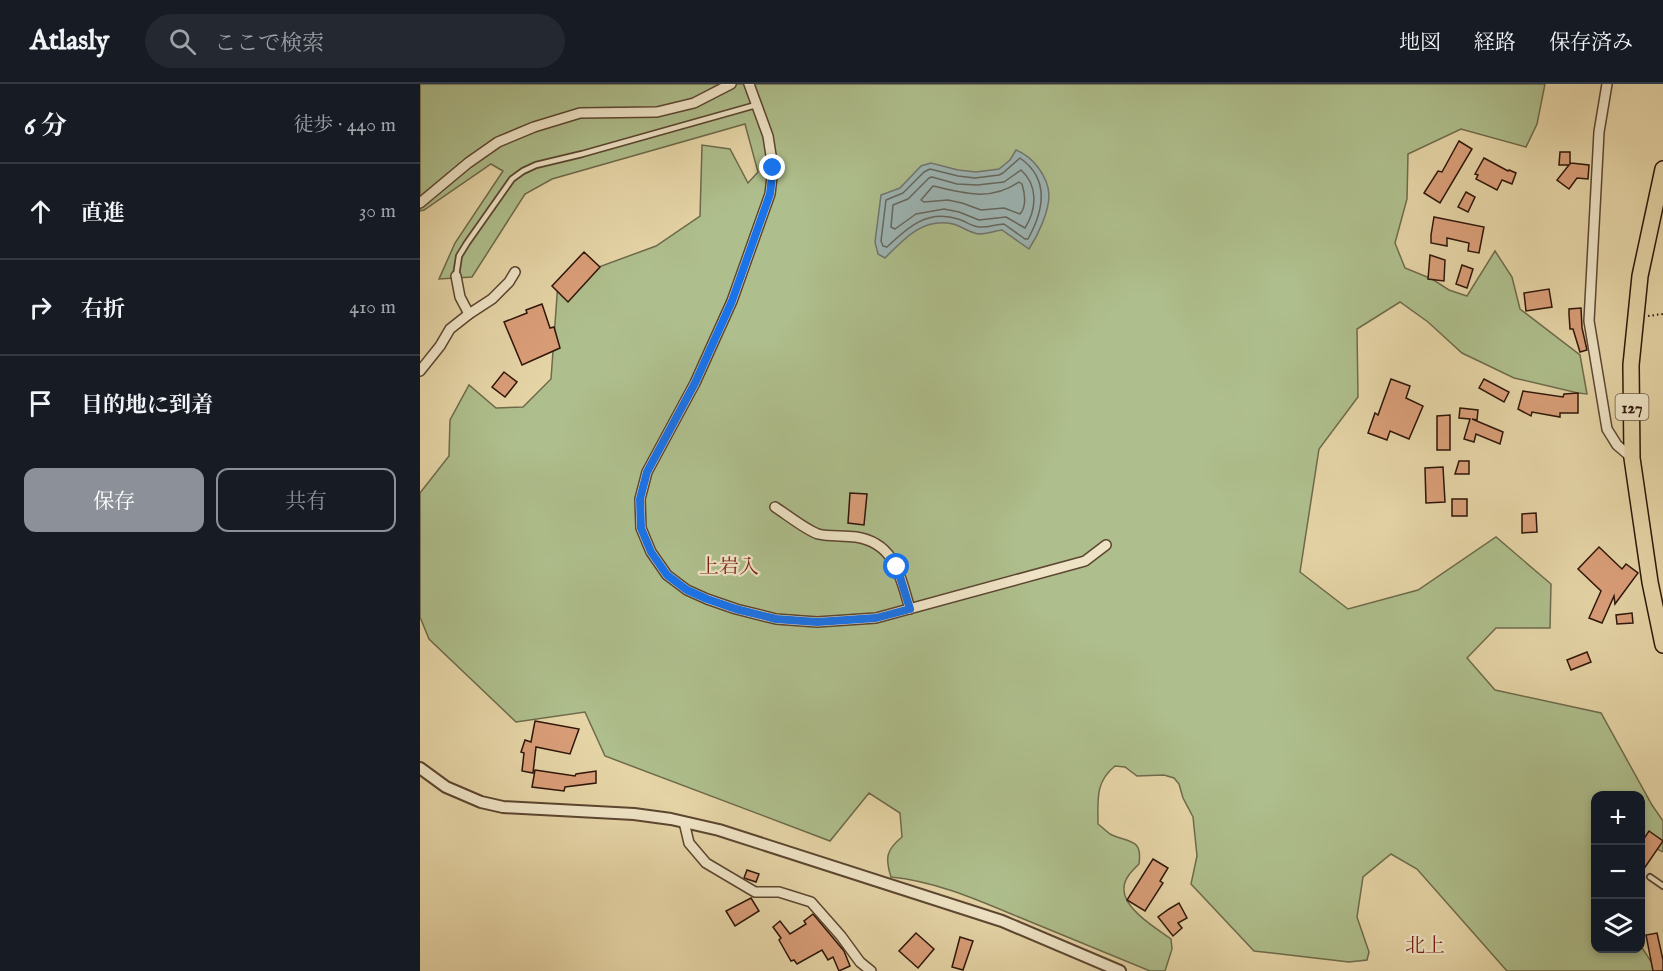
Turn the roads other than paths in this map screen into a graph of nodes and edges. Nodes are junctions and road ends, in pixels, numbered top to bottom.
1 (731, 84) edge
2 (749, 84) edge
3 (1604, 86) edge
4 (756, 105) junction
5 (1663, 169) edge
6 (420, 203) edge
7 (515, 272) dead end
8 (456, 276) joint
9 (469, 314) junction
10 (420, 371) edge
11 (1632, 458) junction
12 (775, 507) dead end
13 (1106, 545) dead end
14 (910, 609) junction
15 (1663, 645) edge
16 (420, 768) edge
17 (684, 822) junction
18 (1650, 877) dead end
19 (1663, 886) edge
20 (871, 971) edge
21 (1120, 971) edge

1 - 6 street
2 - 4 street
3 - 11 street
4 - 8 lane
4 - 14 street
5 - 11 highway, 127
7 - 9 street
8 - 9 street
9 - 10 street
11 - 15 highway, 127
12 - 14 street
13 - 14 street
16 - 17 street
17 - 20 street
17 - 21 street
18 - 19 lane

